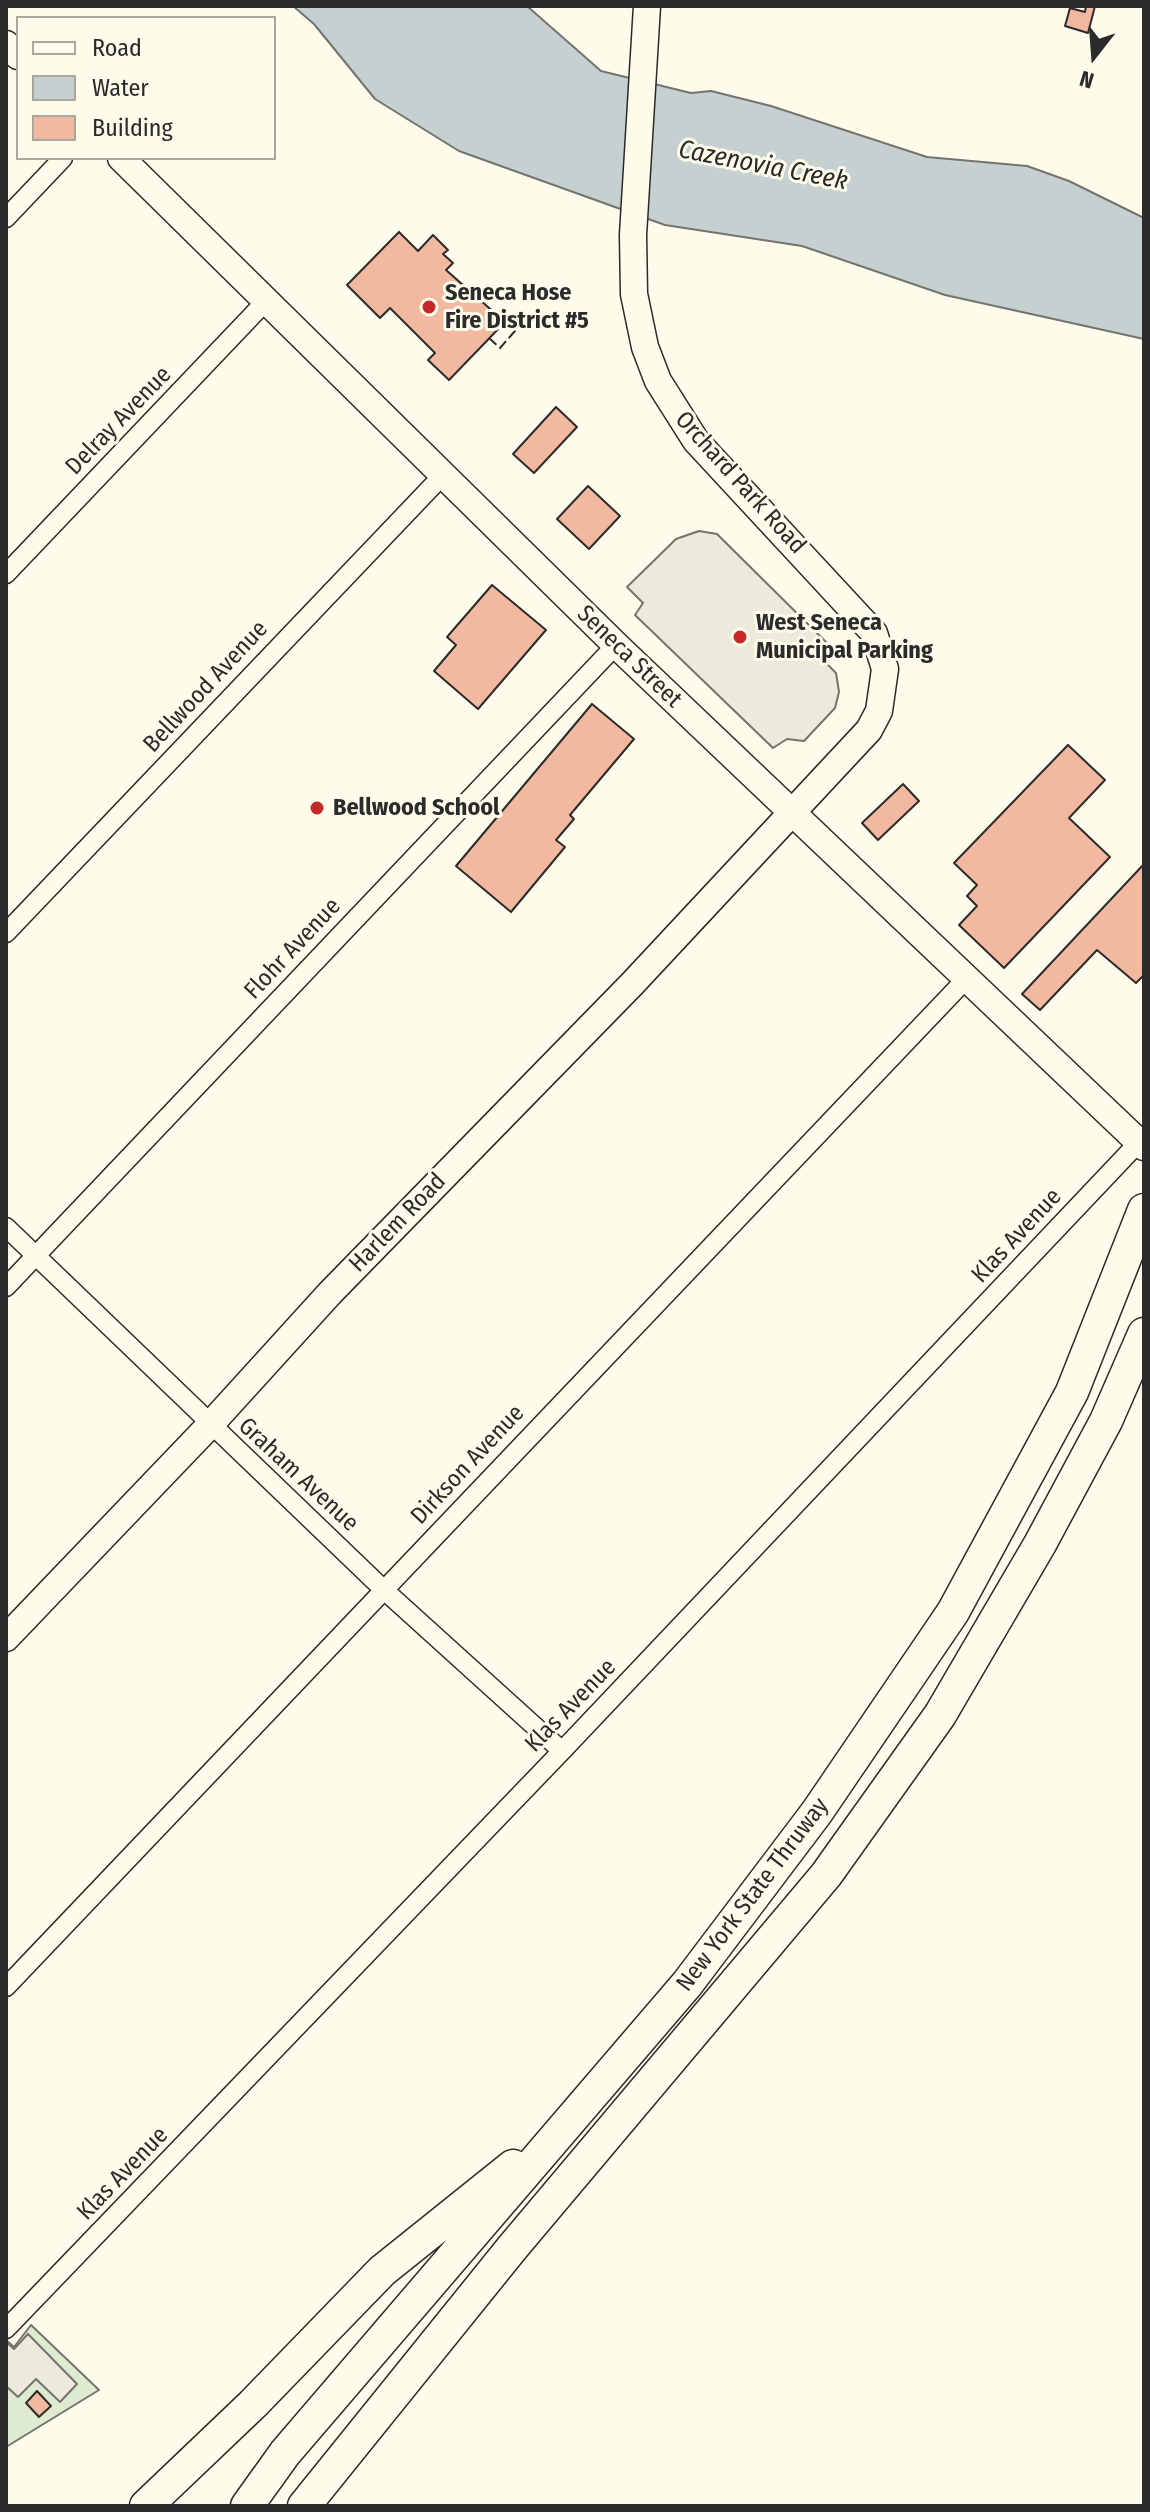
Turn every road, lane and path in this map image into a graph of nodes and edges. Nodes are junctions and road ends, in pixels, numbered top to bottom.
1 (647, 6) edge
2 (61, 160) edge
3 (123, 160) edge
4 (6, 218) edge
5 (266, 301) junction
6 (442, 476) junction
7 (6, 574) edge
8 (616, 645) junction
9 (793, 811) junction
10 (6, 933) edge
11 (967, 978) junction
12 (1141, 1145) edge
13 (1144, 1210) edge
14 (6, 1227) edge
15 (36, 1256) junction
16 (6, 1287) edge
17 (1144, 1334) edge
18 (210, 1425) junction
19 (383, 1589) junction
20 (6, 1638) edge
21 (562, 1751) junction
22 (6, 1987) edge
23 (575, 2117) junction
24 (6, 2329) edge
25 (146, 2506) edge
26 (247, 2506) edge
27 (304, 2506) edge

1 - 9 main road, Orchard Park Road
2 - 4 street
3 - 5 main road, Seneca Street
5 - 6 main road, Seneca Street
5 - 7 street, Delray Avenue
6 - 8 main road, Seneca Street
6 - 10 street, Bellwood Avenue
8 - 9 main road, Seneca Street
8 - 15 street, Flohr Avenue
9 - 11 main road, Seneca Street
9 - 18 main road, Harlem Road
11 - 12 main road, Seneca Street
11 - 19 street, Dirkson Avenue
12 - 21 street, Klas Avenue
13 - 23 highway, New York State Thruway
14 - 15 street, Graham Avenue
15 - 16 street, Flohr Avenue
15 - 18 street, Graham Avenue
17 - 27 highway, New York State Thruway
18 - 19 street, Graham Avenue
18 - 20 main road, Harlem Road
19 - 21 street, Graham Avenue
19 - 22 street, Dirkson Avenue
21 - 24 street, Klas Avenue
23 - 25 highway
23 - 26 highway, New York State Thruway

